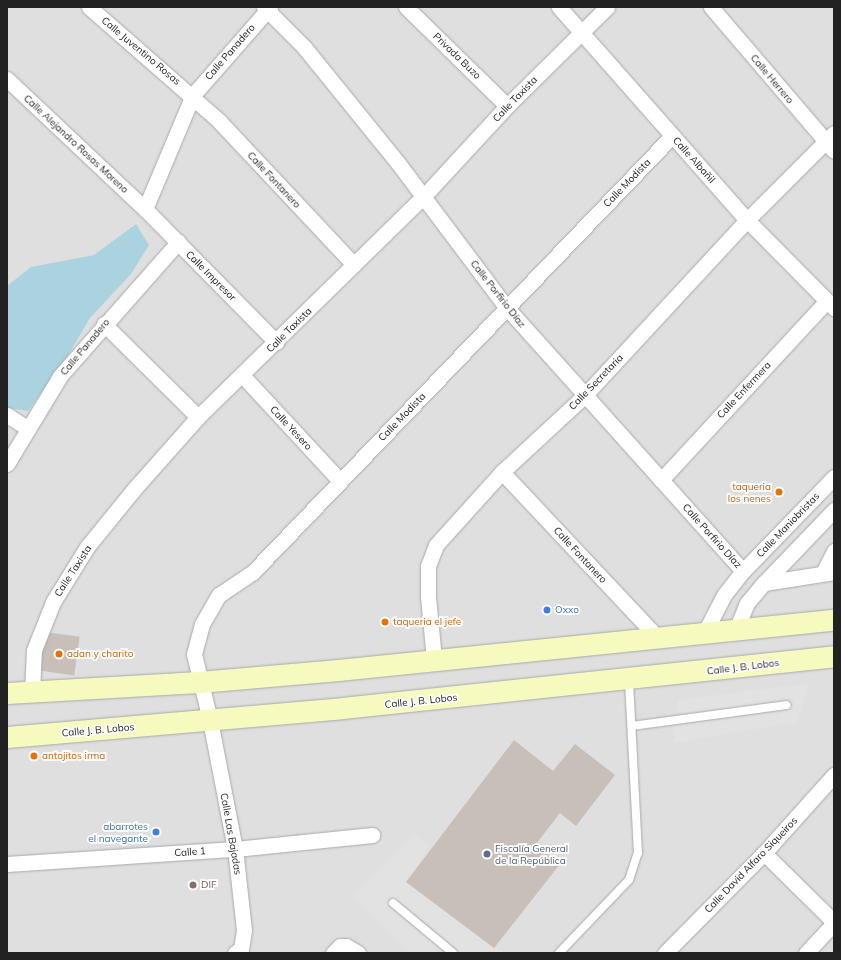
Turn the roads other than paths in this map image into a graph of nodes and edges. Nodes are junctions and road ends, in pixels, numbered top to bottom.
1 (89, 7) edge
2 (406, 7) edge
3 (559, 7) edge
4 (607, 7) edge
5 (711, 7) edge
6 (267, 8) edge
7 (582, 32) junction
8 (7, 79) edge
9 (193, 95) junction
10 (507, 106) junction
11 (672, 136) junction
12 (831, 142) edge
13 (423, 197) junction
14 (145, 209) junction
15 (747, 220) junction
16 (178, 242) junction
17 (354, 265) junction
18 (830, 304) edge
19 (507, 308) junction
20 (104, 324) junction
21 (276, 342) junction
22 (242, 375) junction
23 (584, 396) junction
24 (7, 415) edge
25 (198, 418) junction
26 (27, 428) junction
27 (7, 464) edge
28 (502, 472) junction
29 (834, 477) edge
30 (661, 480) junction
31 (340, 481) junction
32 (834, 510) edge
33 (834, 552) edge
34 (743, 571) junction
35 (828, 573) edge
36 (764, 583) junction
37 (834, 620) edge
38 (736, 630) junction
39 (704, 634) junction
40 (658, 638) junction
41 (834, 656) edge
42 (434, 659) junction
43 (629, 680) junction
44 (199, 682) junction
45 (32, 691) junction
46 (7, 693) edge
47 (787, 705) dead end
48 (210, 720) junction
49 (632, 726) junction
50 (7, 738) edge
51 (834, 775) edge
52 (372, 835) dead end
53 (235, 849) junction
54 (764, 853) junction
55 (7, 864) edge
56 (393, 903) dead end
57 (834, 923) edge
58 (238, 951) edge
59 (334, 953) edge
60 (358, 953) edge
61 (453, 953) edge
62 (559, 953) edge
63 (665, 953) edge
64 (806, 953) edge

1 - 9 street, Calle Juventino Rosas
2 - 10 street, Privada Buzo
3 - 7 street, Calle Albañil
4 - 7 street, Calle Taxista
5 - 12 street, Calle Herrero
6 - 9 street, Calle Panadero
6 - 13 street, Calle Porfirio Díaz
7 - 10 street, Calle Taxista
7 - 11 street, Calle Albañil
8 - 14 street, Calle Alejandro Rosas Moreno
9 - 14 street, Calle Panadero
9 - 17 street, Calle Fontanero
10 - 13 street, Calle Taxista
11 - 15 street, Calle Albañil
11 - 19 street, Calle Modista
12 - 15 street, Calle Secretaria
13 - 17 street, Calle Taxista
13 - 19 street, Calle Porfirio Díaz
14 - 16 street, Calle Impresor
15 - 18 street, Calle Albañil
15 - 23 street, Calle Secretaria
16 - 20 street, Calle Panadero
16 - 21 street, Calle Impresor
17 - 21 street, Calle Taxista
18 - 30 street, Calle Enfermera
19 - 23 street, Calle Porfirio Díaz
19 - 31 street, Calle Modista
20 - 25 street
20 - 26 street, Calle Panadero
21 - 22 street, Calle Taxista
22 - 25 street, Calle Taxista
22 - 31 street, Calle Yesero
23 - 28 street, Calle Secretaria
23 - 30 street, Calle Porfirio Díaz
24 - 26 street
25 - 45 street, Calle Taxista
26 - 27 street, Calle Panadero
28 - 40 street, Calle Fontanero
28 - 42 street, Calle Secretaria
29 - 34 street, Calle Maniobristas
30 - 34 street, Calle Porfirio Díaz
31 - 44 street, Calle Modista
32 - 36 street
33 - 35 street
34 - 39 street, Calle Maniobristas
35 - 36 street
36 - 38 street
37 - 38 main road
38 - 39 main road
39 - 40 main road
40 - 42 main road
41 - 43 main road, Calle J. B. Lobos
42 - 44 main road
43 - 48 main road, Calle J. B. Lobos
43 - 49 lane
44 - 45 main road
44 - 48 street, Calle Modista
45 - 46 main road
47 - 49 lane
48 - 50 main road, Calle J. B. Lobos
48 - 53 street, Calle Las Bajadas
49 - 62 lane
51 - 54 street, Calle David Alfaro Siqueiros
52 - 53 street, Calle 1
53 - 55 street, Calle 1
53 - 58 street, Calle Las Bajadas
54 - 57 street
54 - 63 street, Calle David Alfaro Siqueiros
56 - 61 lane
57 - 64 street
59 - 60 street

